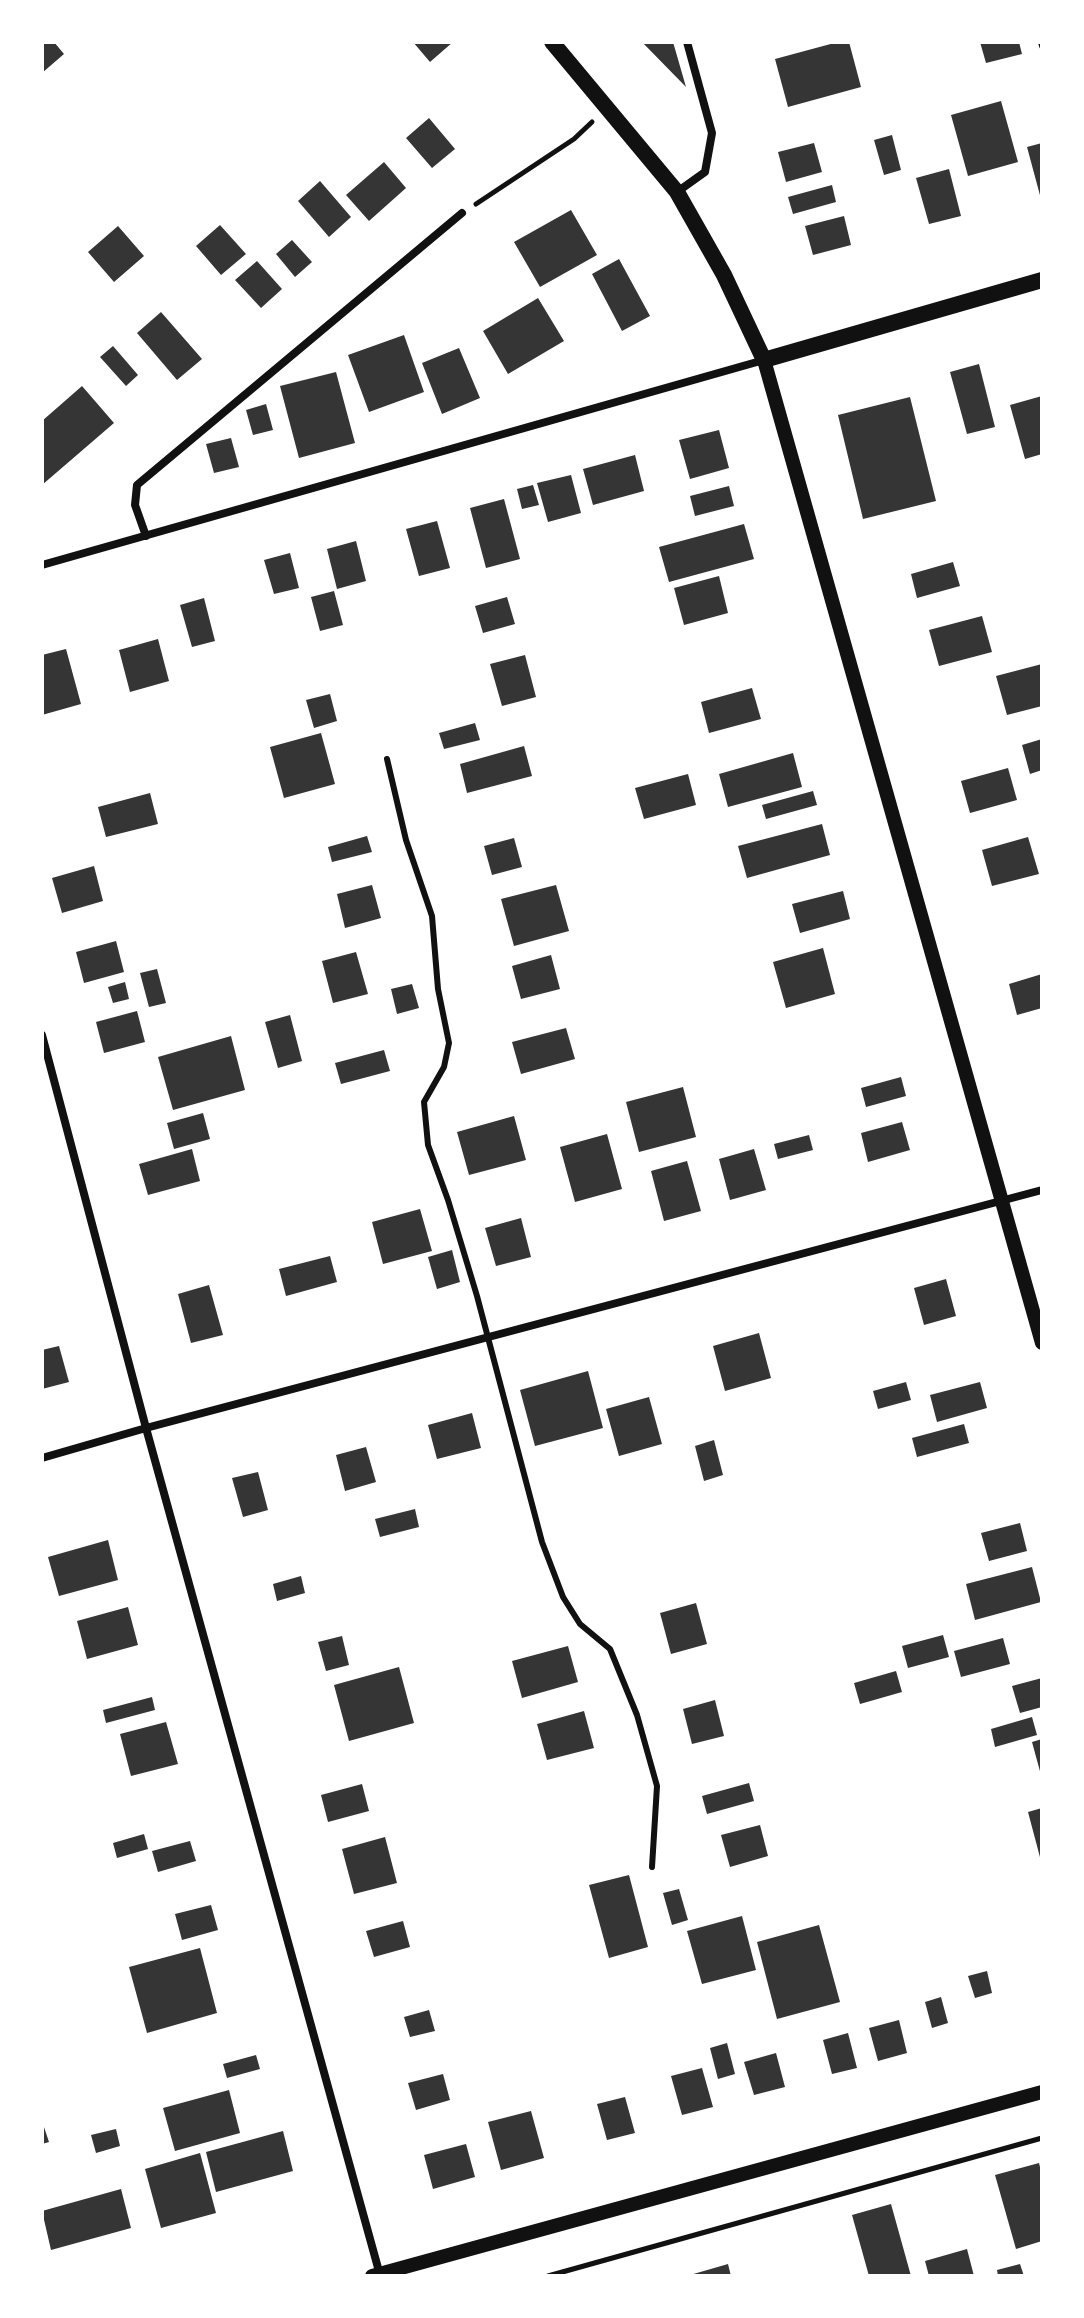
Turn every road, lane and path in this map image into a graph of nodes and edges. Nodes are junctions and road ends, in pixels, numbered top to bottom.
1 (552, 42) edge
2 (687, 42) edge
3 (608, 108) junction
4 (677, 192) junction
5 (462, 213) joint
6 (1042, 280) edge
7 (764, 360) junction
8 (146, 536) junction
9 (42, 565) edge
10 (387, 759) dead end
11 (42, 1035) edge
12 (1042, 1190) edge
13 (1003, 1200) junction
14 (487, 1337) junction
15 (1042, 1343) edge
16 (146, 1428) junction
17 (42, 1458) edge
18 (652, 1867) dead end
19 (1042, 2092) edge
20 (1042, 2138) edge
21 (377, 2275) edge
22 (548, 2276) edge

1 - 3 main road
2 - 4 street
3 - 4 main road
3 - 5 path
4 - 7 main road
5 - 8 street
6 - 7 main road
7 - 8 street
7 - 13 street
8 - 9 street
10 - 14 lane
11 - 16 street
12 - 13 street
13 - 14 street
13 - 15 street
14 - 16 street
14 - 18 lane
16 - 17 street
16 - 21 street
19 - 21 street
20 - 22 path

